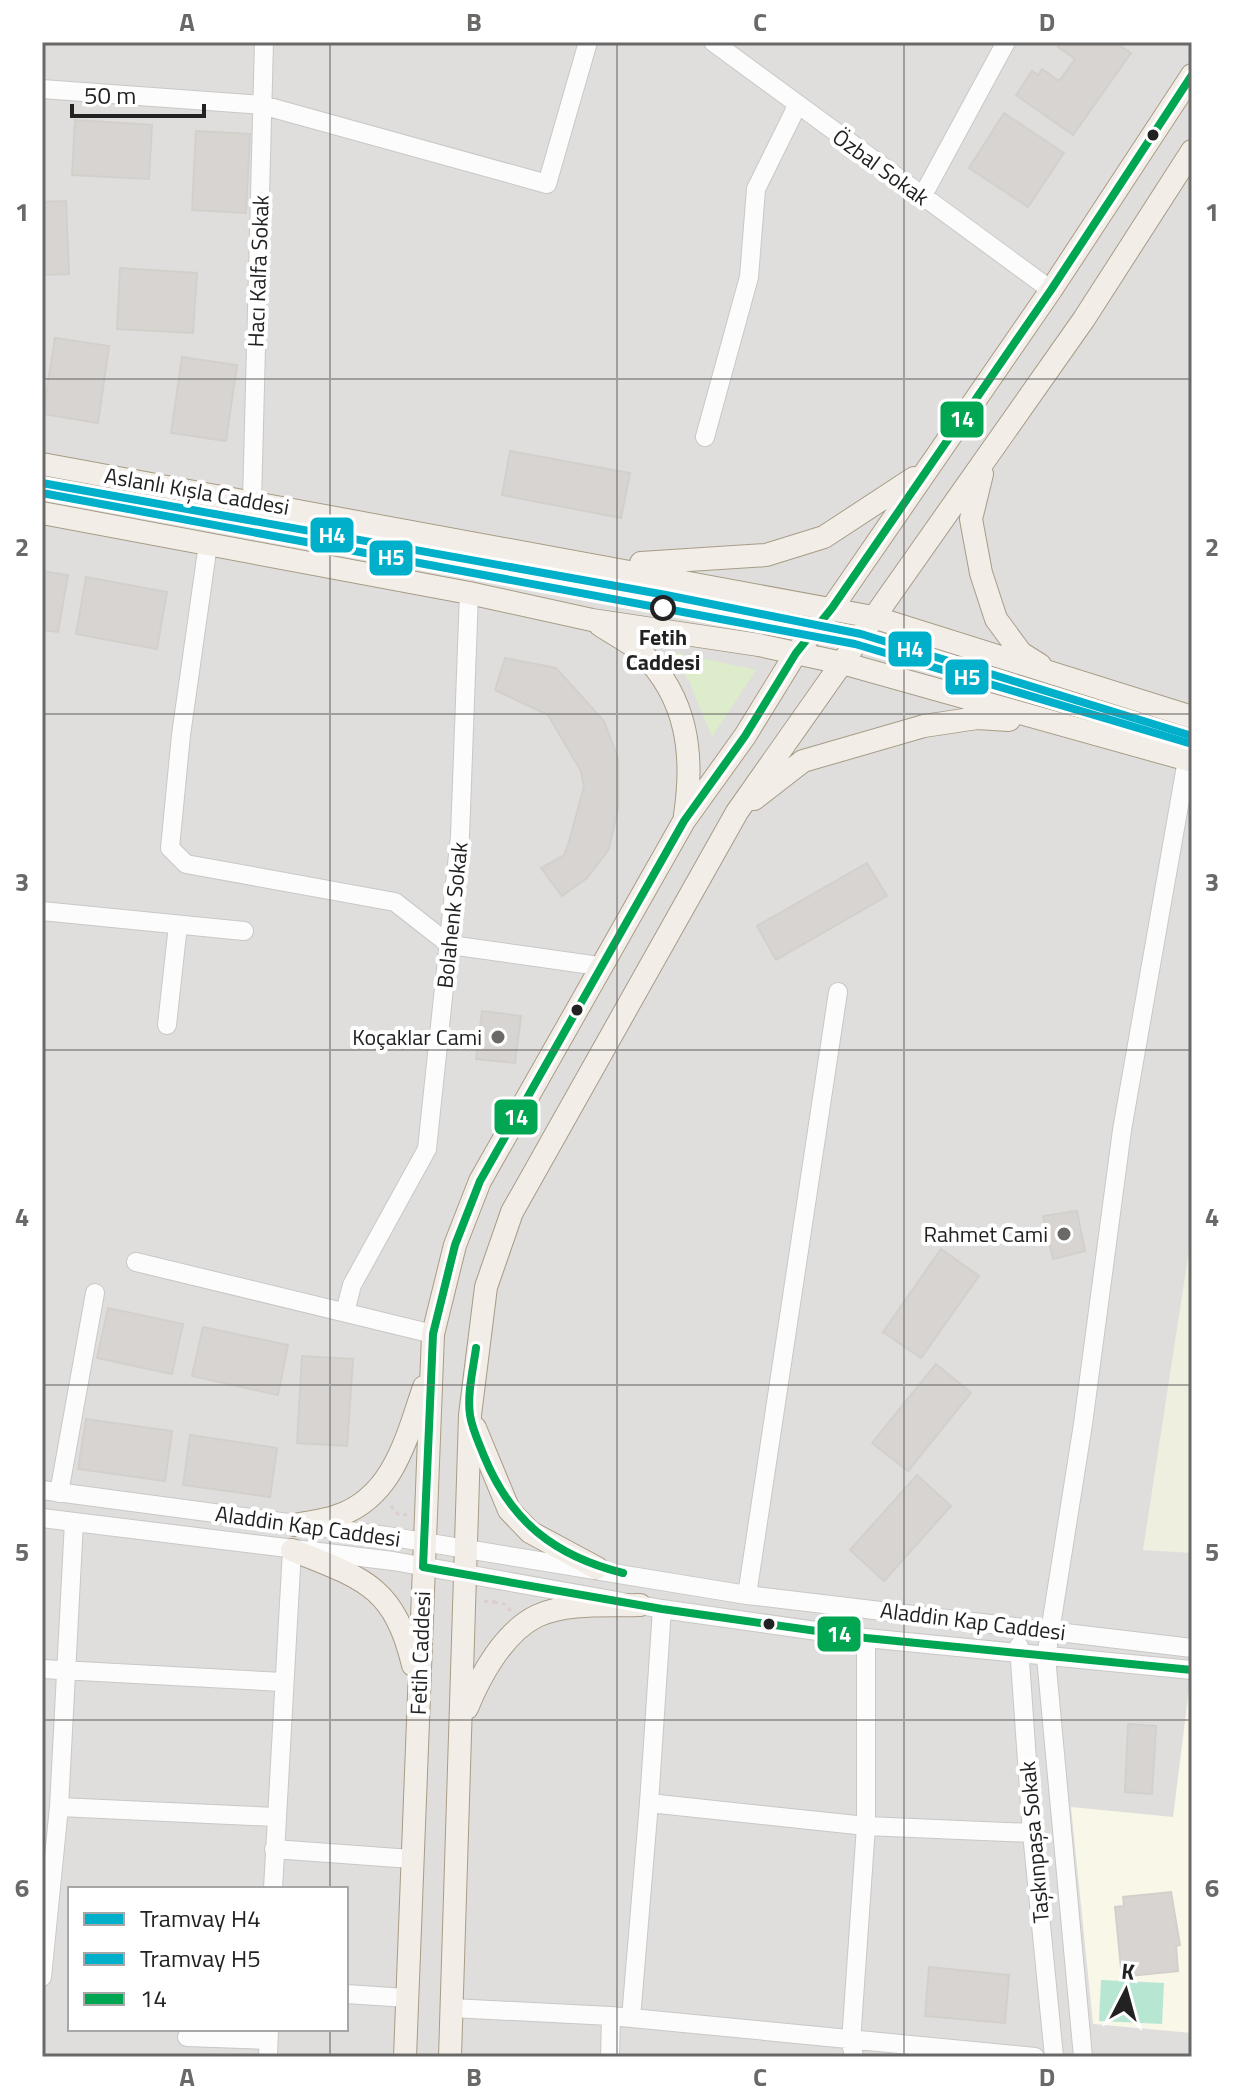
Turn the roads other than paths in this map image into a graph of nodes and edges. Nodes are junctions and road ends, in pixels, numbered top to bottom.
1 (264, 42) edge
2 (588, 42) edge
3 (713, 42) edge
4 (1006, 42) edge
5 (1192, 75) edge
6 (42, 89) edge
7 (262, 105) junction
8 (797, 106) junction
9 (1192, 151) edge
10 (922, 197) junction
11 (1051, 290) junction
12 (705, 437) dead end
13 (985, 460) junction
14 (42, 464) edge
15 (925, 471) junction
16 (252, 501) junction
17 (42, 513) edge
18 (208, 544) junction
19 (601, 565) junction
20 (469, 593) junction
21 (832, 608) junction
22 (873, 617) junction
23 (592, 620) junction
24 (796, 653) junction
25 (842, 663) junction
26 (1061, 678) junction
27 (1192, 717) edge
28 (1053, 722) junction
29 (1189, 760) edge
30 (737, 812) junction
31 (684, 821) junction
32 (42, 911) edge
33 (178, 925) junction
34 (244, 931) dead end
35 (450, 945) junction
36 (599, 966) junction
37 (838, 992) dead end
38 (167, 1025) dead end
39 (136, 1262) dead end
40 (95, 1293) dead end
41 (345, 1312) junction
42 (433, 1334) junction
43 (432, 1363) junction
44 (470, 1415) junction
45 (51, 1492) edge
46 (42, 1518) edge
47 (74, 1522) junction
48 (295, 1525) junction
49 (426, 1542) junction
50 (466, 1548) junction
51 (292, 1550) junction
52 (423, 1567) junction
53 (597, 1568) junction
54 (464, 1573) junction
55 (747, 1595) junction
56 (651, 1607) junction
57 (1022, 1627) junction
58 (1050, 1630) junction
59 (866, 1638) junction
60 (1192, 1648) edge
61 (1018, 1655) junction
62 (1046, 1657) junction
63 (42, 1669) edge
64 (65, 1670) junction
65 (1192, 1670) edge
66 (283, 1682) junction
67 (418, 1689) junction
68 (461, 1720) junction
69 (649, 1803) junction
70 (59, 1807) junction
71 (275, 1817) junction
72 (866, 1826) junction
73 (1032, 1833) junction
74 (274, 1849) junction
75 (411, 1859) junction
76 (273, 1887) edge
77 (42, 1977) edge
78 (348, 1994) edge
79 (407, 1998) junction
80 (452, 2008) junction
81 (611, 2016) junction
82 (631, 2018) junction
83 (187, 2037) dead end
84 (268, 2042) edge
85 (852, 2049) edge
86 (405, 2057) edge
87 (450, 2057) edge
88 (610, 2057) edge
89 (1035, 2057) edge
90 (1054, 2057) edge
91 (1083, 2057) edge

1 - 7 street, Hacı Kalfa Sokak
2 - 7 street
3 - 8 street, Özbal Sokak
4 - 10 street
5 - 11 main road, Fetih Caddesi
6 - 7 street
7 - 16 street, Hacı Kalfa Sokak
8 - 10 street, Özbal Sokak
8 - 12 street
9 - 13 main road, Fetih Caddesi
10 - 11 street, Özbal Sokak
11 - 15 main road, Fetih Caddesi
13 - 22 main road, Fetih Caddesi
13 - 26 main road
14 - 16 main road, Aslanlı Kışla Caddesi
15 - 19 main road
15 - 21 main road, Fetih Caddesi
16 - 19 main road, Aslanlı Kışla Caddesi
17 - 18 main road
18 - 20 main road
18 - 35 street
19 - 21 main road, Aslanlı Kışla Caddesi
20 - 23 main road
20 - 35 street, Bolahenk Sokak
21 - 22 main road, Aslanlı Kışla Caddesi
21 - 24 main road, Fetih Caddesi
22 - 25 main road, Fetih Caddesi
22 - 26 main road, Aslanlı Kışla Caddesi
23 - 24 main road
23 - 31 main road
24 - 25 main road
24 - 31 main road, Fetih Caddesi
25 - 28 main road
25 - 30 main road, Fetih Caddesi
26 - 27 main road, Aslanlı Kışla Caddesi
28 - 29 main road
28 - 30 main road
29 - 58 street
30 - 44 main road, Fetih Caddesi
31 - 36 main road, Fetih Caddesi
32 - 33 street
33 - 34 street
33 - 38 street
35 - 36 street
35 - 41 street, Bolahenk Sokak
36 - 42 main road, Fetih Caddesi
37 - 55 street
39 - 41 street
40 - 45 street
41 - 42 street
42 - 43 main road, Fetih Caddesi
43 - 48 main road
43 - 49 main road, Fetih Caddesi
44 - 50 main road, Fetih Caddesi
44 - 53 main road
45 - 48 street, Aladdin Kap Caddesi
46 - 47 street, Aladdin Kap Caddesi
47 - 51 street, Aladdin Kap Caddesi
47 - 64 street
48 - 49 street, Aladdin Kap Caddesi
49 - 50 street, Aladdin Kap Caddesi
49 - 52 main road, Fetih Caddesi
50 - 53 street, Aladdin Kap Caddesi
50 - 54 main road, Fetih Caddesi
51 - 52 street, Aladdin Kap Caddesi
51 - 66 street
51 - 67 main road
52 - 54 street, Aladdin Kap Caddesi
52 - 67 main road, Fetih Caddesi
53 - 55 street, Aladdin Kap Caddesi
54 - 56 street, Aladdin Kap Caddesi
54 - 68 main road, Fetih Caddesi
55 - 57 street, Aladdin Kap Caddesi
56 - 59 street, Aladdin Kap Caddesi
56 - 68 main road
56 - 69 street
57 - 58 street, Aladdin Kap Caddesi
57 - 61 street, Taşkınpaşa Sokak
58 - 60 street, Aladdin Kap Caddesi
58 - 62 street
59 - 61 street, Aladdin Kap Caddesi
59 - 72 street
61 - 62 street, Aladdin Kap Caddesi
61 - 73 street, Taşkınpaşa Sokak
62 - 65 street, Aladdin Kap Caddesi
62 - 91 street
63 - 64 street
64 - 66 street
64 - 70 street
66 - 71 street
67 - 75 main road, Fetih Caddesi
68 - 80 main road, Fetih Caddesi
69 - 72 street
69 - 82 street
70 - 71 street
70 - 77 street
71 - 74 street
72 - 73 street
72 - 85 street
73 - 90 street, Taşkınpaşa Sokak
74 - 75 street
74 - 76 street
75 - 79 main road, Fetih Caddesi
78 - 79 street
79 - 86 main road, Fetih Caddesi
80 - 81 street
80 - 87 main road, Fetih Caddesi
81 - 82 street
81 - 88 street
82 - 85 street
83 - 84 street
85 - 89 street

